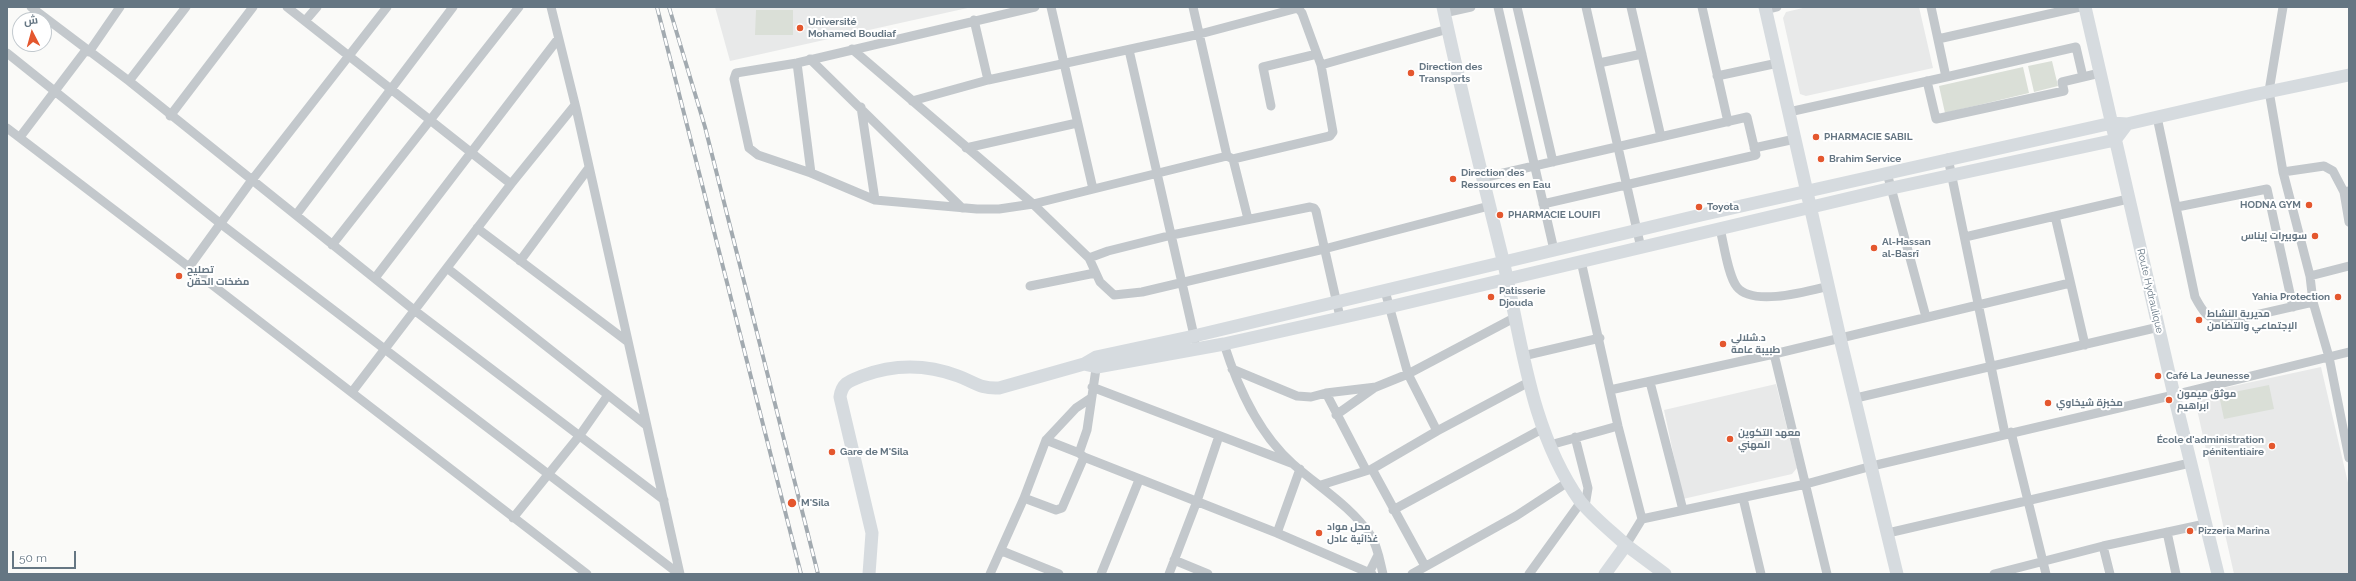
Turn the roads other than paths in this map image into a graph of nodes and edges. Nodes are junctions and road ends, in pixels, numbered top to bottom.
1 (31, 7) edge
2 (186, 7) edge
3 (253, 7) edge
4 (287, 7) edge
5 (317, 7) edge
6 (387, 7) edge
7 (453, 7) edge
8 (519, 7) edge
9 (551, 7) edge
10 (1035, 7) edge
11 (1051, 7) edge
12 (1193, 7) edge
13 (1471, 7) edge
14 (1498, 7) edge
15 (1517, 7) edge
16 (1586, 7) edge
17 (1631, 7) edge
18 (1702, 7) edge
19 (1931, 7) edge
20 (2080, 7) edge
21 (2085, 7) edge
22 (2283, 7) edge
23 (116, 8) edge
24 (1769, 8) edge
25 (1444, 10) edge
26 (974, 20) junction
27 (306, 22) junction
28 (1448, 29) junction
29 (1200, 34) junction
30 (558, 39) junction
31 (1938, 39) junction
32 (852, 49) junction
33 (1129, 50) junction
34 (87, 51) junction
35 (7, 53) edge
36 (1317, 54) junction
37 (1642, 54) junction
38 (2096, 54) junction
39 (349, 56) junction
40 (2078, 58) junction
41 (810, 59) junction
42 (1778, 62) junction
43 (796, 63) junction
44 (1599, 63) junction
45 (1064, 64) junction
46 (1321, 65) junction
47 (2100, 74) junction
48 (1717, 76) junction
49 (2349, 76) edge
50 (1946, 77) junction
51 (2083, 78) junction
52 (988, 80) junction
53 (129, 81) junction
54 (1927, 81) junction
55 (391, 89) junction
56 (56, 91) junction
57 (2269, 92) junction
58 (912, 101) junction
59 (575, 105) junction
60 (1271, 106) dead end
61 (861, 107) junction
62 (1789, 112) junction
63 (170, 116) junction
64 (2157, 117) junction
65 (431, 121) junction
66 (1728, 122) junction
67 (1077, 123) junction
68 (2112, 123) junction
69 (2127, 124) junction
70 (7, 128) edge
71 (20, 137) junction
72 (1661, 137) junction
73 (1795, 139) junction
74 (2115, 140) junction
75 (1618, 147) junction
76 (966, 148) junction
77 (1754, 148) junction
78 (472, 153) junction
79 (1230, 158) junction
80 (1948, 158) junction
81 (1553, 162) junction
82 (1534, 166) junction
83 (588, 169) junction
84 (2283, 172) junction
85 (811, 173) junction
86 (1887, 173) junction
87 (1159, 174) junction
88 (1952, 174) junction
89 (1482, 178) junction
90 (252, 180) junction
91 (511, 184) junction
92 (1626, 185) junction
93 (1892, 188) junction
94 (1093, 189) junction
95 (1807, 191) junction
96 (2346, 191) edge
97 (875, 200) junction
98 (2128, 200) junction
99 (1032, 204) junction
100 (1543, 204) junction
101 (1489, 206) junction
102 (1812, 207) junction
103 (2177, 207) junction
104 (962, 208) junction
105 (296, 215) junction
106 (2055, 216) junction
107 (1248, 219) junction
108 (2349, 222) edge
109 (221, 224) junction
110 (477, 228) junction
111 (1720, 229) junction
112 (1637, 231) junction
113 (1172, 235) junction
114 (1965, 237) junction
115 (332, 245) junction
116 (1641, 248) junction
117 (1324, 249) junction
118 (1554, 250) junction
119 (1089, 258) junction
120 (520, 261) junction
121 (1581, 261) junction
122 (1503, 263) junction
123 (2349, 266) edge
124 (189, 267) junction
125 (447, 268) junction
126 (1095, 273) junction
127 (2310, 276) junction
128 (375, 278) junction
129 (1506, 279) junction
130 (1182, 281) junction
131 (2070, 283) junction
132 (1030, 286) dead end
133 (1829, 286) junction
134 (1385, 291) junction
135 (1336, 302) junction
136 (2313, 302) junction
137 (1979, 305) junction
138 (1389, 307) junction
139 (2293, 307) junction
140 (414, 310) junction
141 (1340, 317) junction
142 (1926, 317) junction
143 (1514, 318) junction
144 (2159, 327) junction
145 (1194, 336) junction
146 (1600, 338) junction
147 (1840, 338) junction
148 (628, 342) junction
149 (1224, 344) junction
150 (2085, 345) junction
151 (1198, 349) junction
152 (384, 350) junction
153 (2349, 352) edge
154 (1774, 354) junction
155 (1523, 356) junction
156 (2328, 357) junction
157 (1096, 362) junction
158 (1990, 367) junction
159 (1232, 369) junction
160 (1408, 374) junction
161 (1529, 382) junction
162 (1650, 382) junction
163 (1092, 387) junction
164 (1376, 387) junction
165 (1610, 390) junction
166 (352, 392) junction
167 (1326, 394) junction
168 (608, 395) junction
169 (2174, 395) junction
170 (1090, 398) junction
171 (1856, 398) junction
172 (1336, 415) junction
173 (646, 425) junction
174 (1618, 426) junction
175 (1542, 429) junction
176 (1437, 431) junction
177 (2008, 433) junction
178 (580, 435) junction
179 (1219, 436) junction
180 (1575, 437) junction
181 (2347, 439) edge
182 (1046, 440) junction
183 (1550, 445) junction
184 (1082, 455) junction
185 (2349, 458) edge
186 (2190, 463) junction
187 (1296, 466) junction
188 (1872, 466) junction
189 (1369, 469) junction
190 (548, 475) junction
191 (1139, 480) junction
192 (1568, 482) junction
193 (1806, 484) junction
194 (1321, 485) junction
195 (1024, 498) junction
196 (1743, 498) junction
197 (2027, 499) junction
198 (664, 500) junction
199 (1197, 502) junction
200 (1583, 504) junction
201 (1393, 510) junction
202 (1683, 510) junction
203 (513, 518) junction
204 (1642, 519) junction
205 (2205, 524) junction
206 (2167, 532) junction
207 (1277, 533) junction
208 (1888, 533) junction
209 (1626, 545) junction
210 (2103, 546) junction
211 (1002, 551) junction
212 (1378, 555) junction
213 (1174, 560) junction
214 (2042, 560) junction
215 (1425, 566) junction
216 (1659, 572) edge
217 (587, 574) edge
218 (679, 574) edge
219 (869, 574) edge
220 (990, 574) edge
221 (1059, 574) edge
222 (1100, 574) edge
223 (1169, 574) edge
224 (1208, 574) edge
225 (1370, 574) edge
226 (1383, 574) edge
227 (1412, 574) edge
228 (1529, 574) edge
229 (1605, 574) edge
230 (1761, 574) edge
231 (1827, 574) edge
232 (1897, 574) edge
233 (1994, 574) edge
234 (2046, 574) edge
235 (2110, 574) edge
236 (2176, 574) edge
237 (2218, 574) edge

1 - 34 street
2 - 53 street
3 - 63 street
4 - 27 street
5 - 27 street
6 - 39 street
7 - 55 street
8 - 65 street
9 - 30 street
10 - 26 street
11 - 45 street
12 - 29 street
13 - 25 street
14 - 82 street
15 - 81 street
16 - 44 street
17 - 37 street
18 - 48 street
19 - 31 street
20 - 31 street
21 - 38 street, Route Hydraulique
22 - 57 street
23 - 34 street
24 - 42 street
25 - 28 street
26 - 32 street
26 - 52 street
27 - 39 street
28 - 46 street
28 - 89 street
29 - 33 street
29 - 36 street
29 - 79 street
30 - 59 street
30 - 78 street
31 - 50 street
32 - 41 street
32 - 58 street
33 - 45 street
33 - 87 street
34 - 53 street
34 - 56 street
35 - 56 street
36 - 46 street
36 - 60 street
37 - 44 street
37 - 72 street
38 - 40 street
38 - 47 street, Route Hydraulique
39 - 55 street
39 - 90 street
40 - 50 street
40 - 51 street
41 - 43 street
41 - 61 street
42 - 48 street
42 - 62 street
43 - 85 street
43 - 85 street
44 - 75 street
45 - 52 street
45 - 67 street
46 - 79 street
47 - 51 street
47 - 68 street, Route Hydraulique
48 - 66 street
49 - 57 street
50 - 54 street
51 - 54 street
52 - 58 street
53 - 63 street
54 - 62 street
55 - 65 street
55 - 105 street
56 - 71 street
56 - 109 street
57 - 64 street
57 - 84 street
58 - 76 street
59 - 83 street
59 - 91 street
61 - 97 street
61 - 104 street
62 - 73 street
63 - 90 street
64 - 69 street
64 - 103 street
65 - 78 street
65 - 115 street
66 - 72 street
66 - 77 street
67 - 76 street
67 - 94 street
68 - 69 street
68 - 74 street, Route Hydraulique
68 - 80 street
69 - 74 street
70 - 71 street
71 - 124 street
72 - 75 street
73 - 77 street
73 - 95 street
74 - 88 street
74 - 98 street, Route Hydraulique
75 - 81 street
75 - 92 street
76 - 99 street
77 - 92 street
78 - 91 street
78 - 128 street
79 - 87 street
79 - 107 street
80 - 86 street
80 - 88 street
81 - 82 street
82 - 89 street
82 - 100 street
83 - 120 street
83 - 148 street
84 - 96 street
84 - 127 street
85 - 97 street
86 - 93 street
86 - 95 street
87 - 94 street
87 - 113 street
88 - 93 street
88 - 114 street
89 - 101 street
90 - 105 street
90 - 109 street
91 - 110 street
92 - 100 street
92 - 112 street
93 - 102 street
93 - 142 street
94 - 99 street
95 - 102 street
95 - 112 street
96 - 108 street
97 - 104 street
98 - 106 street
98 - 144 street, Route Hydraulique
99 - 104 street
99 - 119 street
100 - 118 street
101 - 117 street
101 - 122 street
102 - 111 street
102 - 133 street
103 - 139 street
103 - 139 street
105 - 115 street
106 - 114 street
106 - 131 street
107 - 113 street
107 - 117 street
109 - 124 street
109 - 152 street
110 - 120 street
110 - 125 street
111 - 116 street
111 - 133 street
112 - 116 street
112 - 118 street
113 - 119 street
113 - 130 street
114 - 137 street
115 - 128 street
116 - 121 street
117 - 130 street
117 - 135 street
118 - 122 street
119 - 126 street
120 - 148 street
121 - 129 street
121 - 146 street
122 - 129 street
122 - 134 street
123 - 127 street
124 - 166 street
125 - 140 street
125 - 168 street
126 - 130 street
126 - 132 street
127 - 136 street
128 - 140 street
129 - 138 street
129 - 143 street
130 - 145 street
131 - 137 street
131 - 150 street
133 - 147 street
134 - 135 street
134 - 138 street
135 - 141 street
135 - 145 street
136 - 139 street
136 - 156 street
137 - 142 street
137 - 158 street
138 - 141 street
138 - 160 street
140 - 152 street
140 - 178 street
141 - 149 street
142 - 147 street
143 - 155 street
143 - 160 street
144 - 150 street
144 - 169 street, Route Hydraulique
145 - 151 street
145 - 157 street
146 - 155 street
146 - 165 street
147 - 154 street
147 - 171 street
148 - 173 street
149 - 151 street
149 - 159 street
150 - 158 street
151 - 157 street
152 - 166 street
152 - 190 street
153 - 156 street
154 - 162 street
154 - 193 street
155 - 161 street
156 - 169 street
156 - 181 street
157 - 163 street
157 - 219 street
158 - 171 street
158 - 177 street
159 - 167 street
159 - 187 street
160 - 164 street
160 - 176 street
161 - 175 street
161 - 176 street
162 - 165 street
162 - 202 street
163 - 170 street
163 - 179 street
164 - 167 street
164 - 172 street
165 - 174 street
166 - 203 street
167 - 172 street
168 - 173 street
168 - 178 street
169 - 177 street
169 - 186 street, Route Hydraulique
170 - 182 street
170 - 184 street
171 - 188 street
172 - 189 street
173 - 198 street
174 - 180 street
174 - 204 street
175 - 183 street
175 - 201 street
176 - 189 street
177 - 188 street
177 - 197 street
178 - 190 street
178 - 198 street
179 - 187 street
179 - 199 street
180 - 183 street
180 - 200 street
181 - 185 street
182 - 184 street
182 - 195 street
183 - 192 street
184 - 191 street
184 - 195 street
186 - 197 street
186 - 205 street, Route Hydraulique
187 - 194 street
187 - 207 street
188 - 193 street
188 - 208 street
189 - 194 street
189 - 201 street
190 - 203 street
190 - 218 street
191 - 199 street
191 - 222 street
192 - 200 street
192 - 215 street
193 - 196 street
193 - 231 street
194 - 212 street
195 - 211 street
196 - 202 street
196 - 230 street
197 - 208 street
197 - 214 street
198 - 218 street
199 - 207 street
199 - 213 street
200 - 209 street
200 - 228 street
201 - 215 street
202 - 204 street
203 - 217 street
204 - 209 street
205 - 206 street
205 - 237 street, Route Hydraulique
206 - 210 street
206 - 236 street
207 - 225 street
208 - 232 street
209 - 216 street
209 - 229 street
210 - 214 street
210 - 235 street
211 - 220 street
211 - 221 street
212 - 225 street
212 - 226 street
213 - 223 street
213 - 224 street
214 - 233 street
214 - 234 street
215 - 227 street

